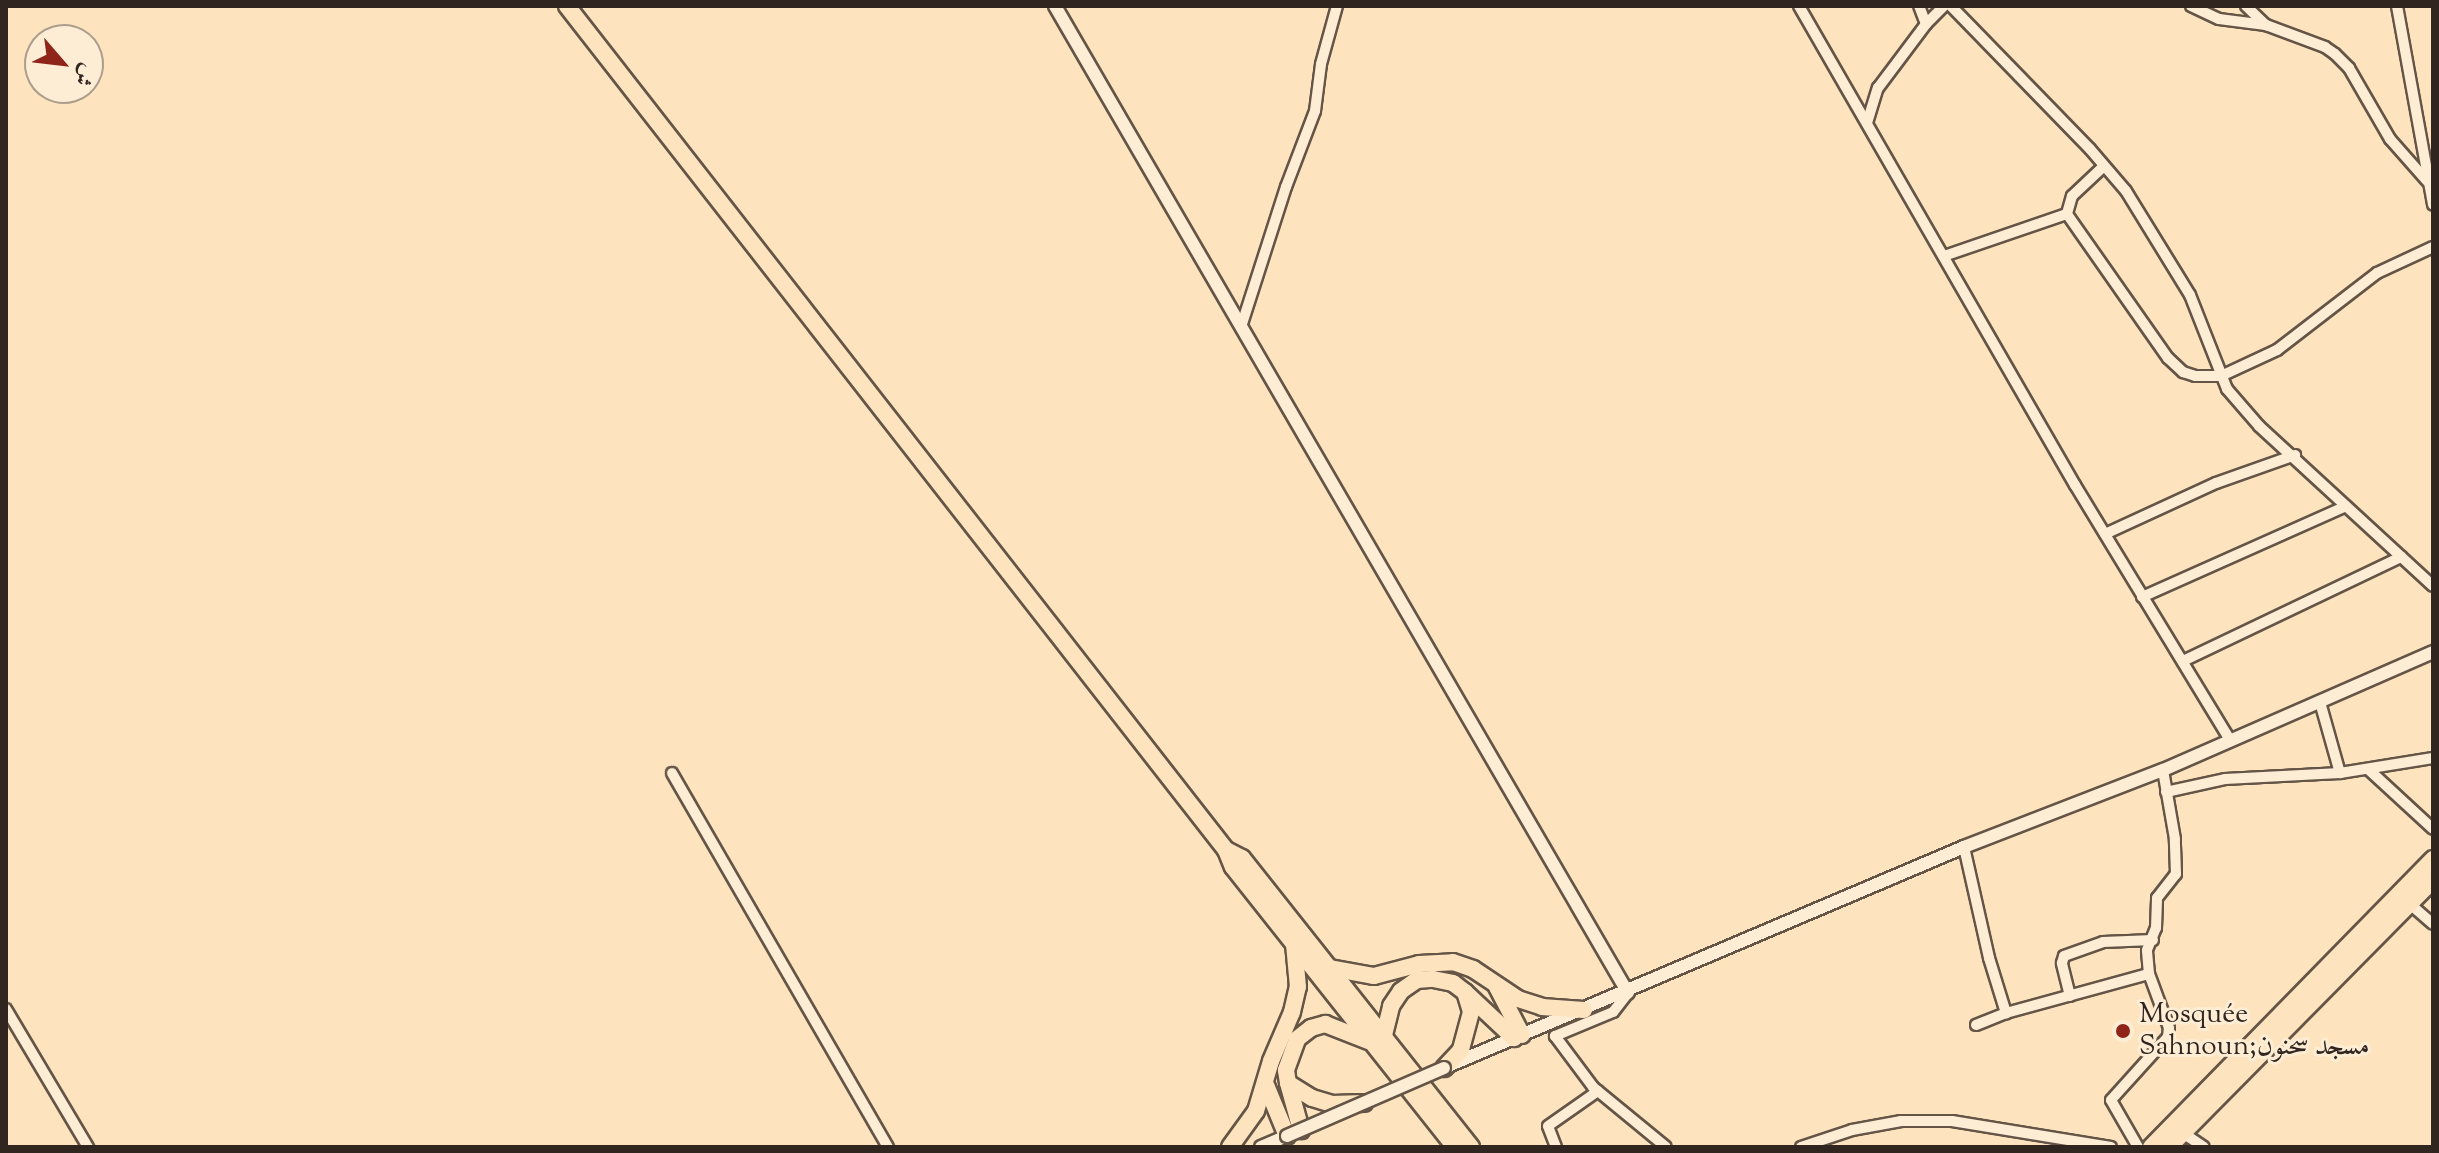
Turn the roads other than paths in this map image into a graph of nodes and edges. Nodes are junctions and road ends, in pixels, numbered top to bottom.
1 (567, 6) edge
2 (1337, 6) edge
3 (1799, 6) edge
4 (1919, 6) edge
5 (1944, 6) edge
6 (1951, 6) edge
7 (2191, 6) edge
8 (2246, 6) edge
9 (2397, 6) edge
10 (1062, 8) edge
11 (1926, 24) junction
12 (2266, 25) junction
13 (1867, 123) junction
14 (2428, 155) edge
15 (2104, 166) junction
16 (2427, 181) junction
17 (2433, 205) edge
18 (2067, 214) junction
19 (2433, 247) edge
20 (1944, 256) junction
21 (1241, 327) junction
22 (2221, 376) junction
23 (2295, 455) junction
24 (2346, 506) junction
25 (2105, 534) junction
26 (2401, 557) junction
27 (2433, 586) edge
28 (2142, 597) junction
29 (2433, 652) edge
30 (2183, 661) junction
31 (2320, 702) junction
32 (2230, 740) junction
33 (2433, 758) edge
34 (2368, 769) junction
35 (2163, 770) junction
36 (672, 773) dead end
37 (2340, 773) junction
38 (2166, 792) junction
39 (2433, 829) edge
40 (1964, 847) junction
41 (1226, 850) junction
42 (2433, 859) edge
43 (2433, 880) edge
44 (2410, 904) junction
45 (2433, 924) edge
46 (2153, 940) junction
47 (1294, 942) junction
48 (1330, 968) junction
49 (2149, 974) junction
50 (1496, 986) junction
51 (1465, 992) junction
52 (1628, 993) junction
53 (2070, 996) junction
54 (6, 1009) edge
55 (1584, 1010) junction
56 (2006, 1013) junction
57 (2282, 1024) junction
58 (1976, 1025) dead end
59 (1518, 1036) junction
60 (1378, 1038) junction
61 (1444, 1068) junction
62 (1288, 1083) junction
63 (1266, 1085) junction
64 (1598, 1091) junction
65 (1364, 1103) junction
66 (1294, 1133) junction
67 (2183, 1133) junction
68 (88, 1147) edge
69 (888, 1147) edge
70 (1230, 1147) edge
71 (1261, 1147) edge
72 (1455, 1147) edge
73 (1471, 1147) edge
74 (1556, 1147) edge
75 (1666, 1147) edge
76 (1801, 1147) edge
77 (2111, 1147) edge
78 (2138, 1147) edge
79 (2151, 1147) edge
80 (2169, 1147) edge
81 (2204, 1147) edge

1 - 41 main road
2 - 21 street
3 - 13 street
4 - 11 street
5 - 11 street
6 - 15 street
7 - 12 street
8 - 12 street
9 - 14 street
10 - 21 street
11 - 13 street
12 - 16 street
13 - 20 street
14 - 16 street
15 - 18 street
15 - 22 street
16 - 17 street
18 - 20 street
18 - 22 street
19 - 22 street
20 - 25 street
21 - 52 street
22 - 23 street
23 - 24 street
23 - 25 street
24 - 26 street
24 - 28 street
25 - 28 street
26 - 27 street
26 - 30 street
28 - 30 street
29 - 31 street
30 - 32 street
31 - 32 street
31 - 37 street
32 - 35 street
33 - 34 street
34 - 37 street
34 - 39 street
35 - 38 street
35 - 40 street
36 - 69 street
37 - 38 street
38 - 46 street
40 - 52 street
40 - 56 street
41 - 47 main road
41 - 48 main road
42 - 57 main road
43 - 44 main road
44 - 45 street
44 - 57 main road
46 - 49 street
46 - 53 street
47 - 60 main road
47 - 63 main road
48 - 50 main road
48 - 60 main road
49 - 53 street
49 - 78 street
50 - 55 main road
50 - 59 main road
51 - 59 main road
51 - 60 main road
51 - 61 main road
52 - 55 street
52 - 64 street
53 - 56 street
54 - 68 street
55 - 59 street
56 - 58 street
57 - 67 main road
57 - 79 main road
59 - 61 street
60 - 62 main road
60 - 72 main road
60 - 73 main road
61 - 65 street, bridge
62 - 65 main road
62 - 66 main road
63 - 66 main road
63 - 70 main road
64 - 74 street
64 - 75 street
65 - 66 street, bridge
66 - 71 street
67 - 80 main road
67 - 81 street
76 - 77 street

